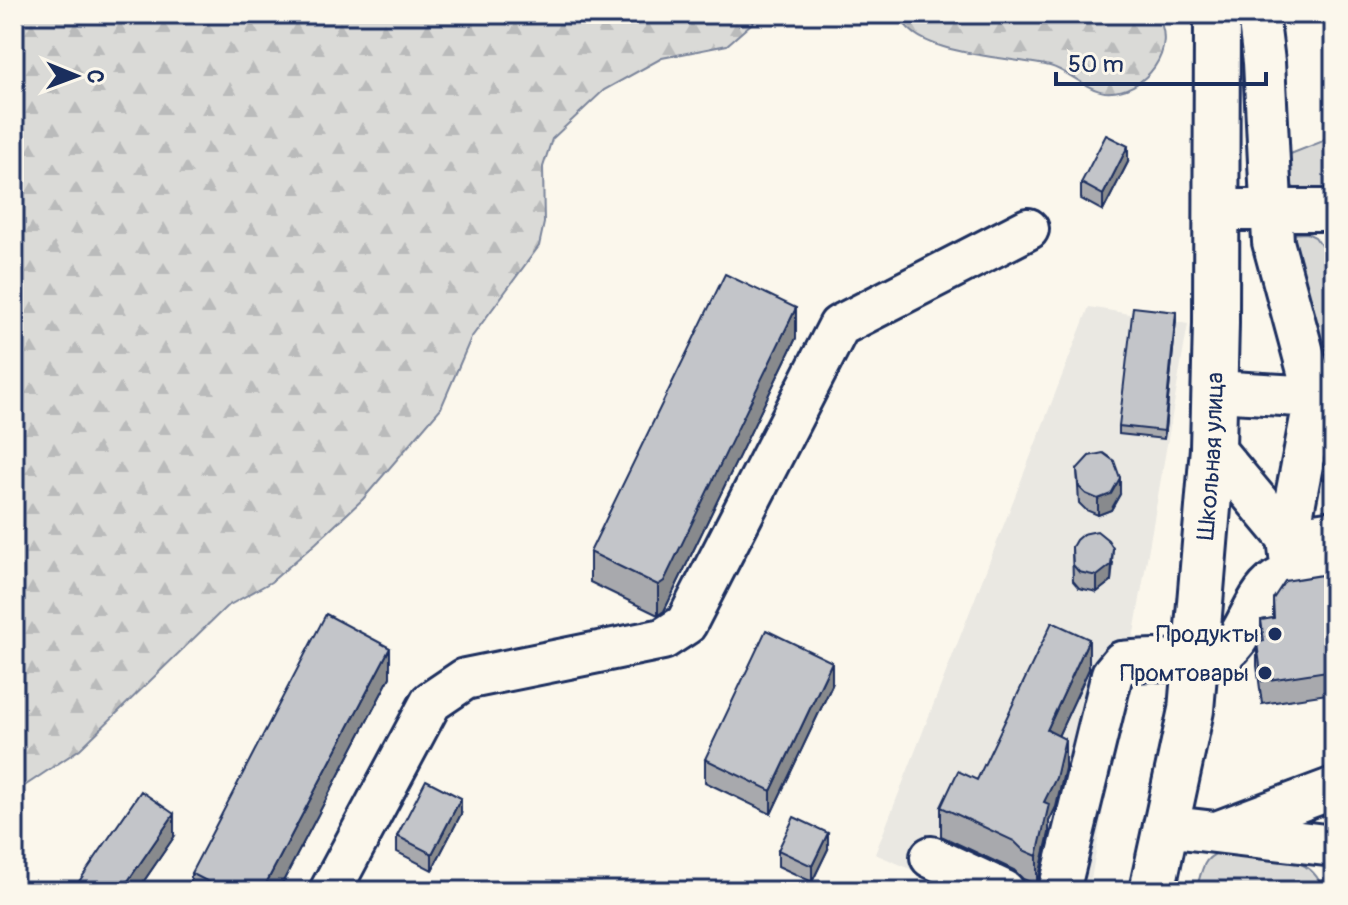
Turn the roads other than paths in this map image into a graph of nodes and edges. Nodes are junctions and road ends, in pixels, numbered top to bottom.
1 (1217, 14) edge
2 (1258, 14) edge
3 (1217, 210) junction
4 (1271, 211) junction
5 (1327, 220) edge
6 (1028, 229) dead end
7 (1215, 391) junction
8 (1324, 395) edge
9 (1213, 448) junction
10 (1334, 531) edge
11 (1290, 556) junction
12 (1334, 576) edge
13 (1196, 663) junction
14 (1334, 788) edge
15 (1164, 826) junction
16 (1218, 831) junction
17 (1322, 845) edge
18 (931, 857) dead end
19 (1334, 876) edge
20 (330, 891) edge
21 (1004, 891) edge
22 (1059, 891) edge
23 (1152, 891) edge

1 - 3 main road, Школьная улица
2 - 4 lane
3 - 4 lane
3 - 7 main road, Школьная улица
4 - 5 lane
4 - 8 lane
6 - 20 lane
7 - 8 lane
7 - 9 main road, Школьная улица
8 - 11 lane
9 - 11 lane
9 - 13 main road, Школьная улица
10 - 11 lane
11 - 12 lane
11 - 13 lane
13 - 15 main road, Школьная улица
13 - 22 lane
14 - 16 lane
15 - 16 lane
15 - 23 main road, Школьная улица
16 - 17 lane
17 - 19 lane
18 - 21 lane

